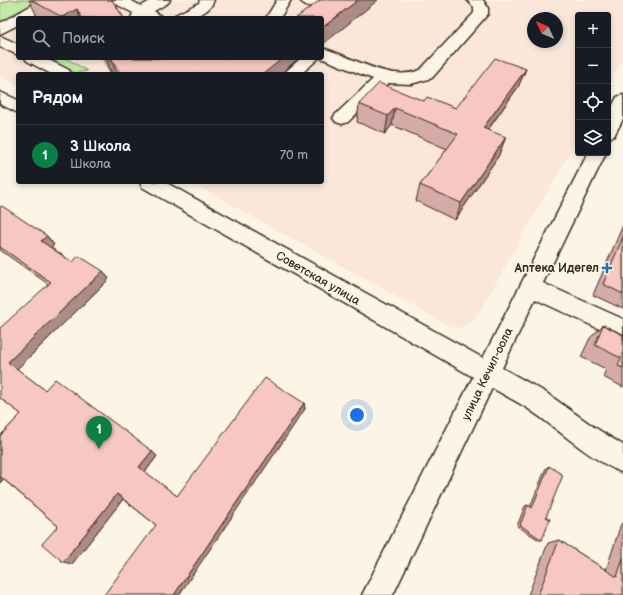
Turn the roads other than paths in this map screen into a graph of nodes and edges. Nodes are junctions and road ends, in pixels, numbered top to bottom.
1 (51, 0) edge
2 (120, 0) edge
3 (163, 0) edge
4 (206, 0) edge
5 (284, 0) edge
6 (474, 0) edge
7 (139, 15) edge
8 (23, 16) edge
9 (152, 16) edge
10 (184, 16) edge
11 (274, 16) edge
12 (16, 20) edge
13 (0, 29) edge
14 (0, 41) edge
15 (16, 49) edge
16 (324, 54) edge
17 (37, 60) edge
18 (308, 60) edge
19 (59, 72) edge
20 (294, 72) edge
21 (384, 78) junction
22 (0, 97) edge
23 (623, 101) edge
24 (16, 106) edge
25 (342, 118) dead end
26 (611, 126) edge
27 (596, 156) edge
28 (153, 184) edge
29 (531, 287) junction
30 (623, 330) edge
31 (488, 373) junction
32 (623, 460) edge
33 (377, 595) edge

1 - 8 street
2 - 7 street
3 - 7 street
4 - 10 street
5 - 11 street
6 - 21 street
7 - 9 street
12 - 13 street
14 - 15 street
16 - 21 street
17 - 19 street
18 - 20 street
21 - 25 street
22 - 24 street
23 - 26 street
27 - 29 street, улица Кечил-оола
28 - 31 street, Советская улица
29 - 30 street
29 - 31 street, улица Кечил-оола
31 - 32 street, Советская улица
31 - 33 street, улица Кечил-оола

